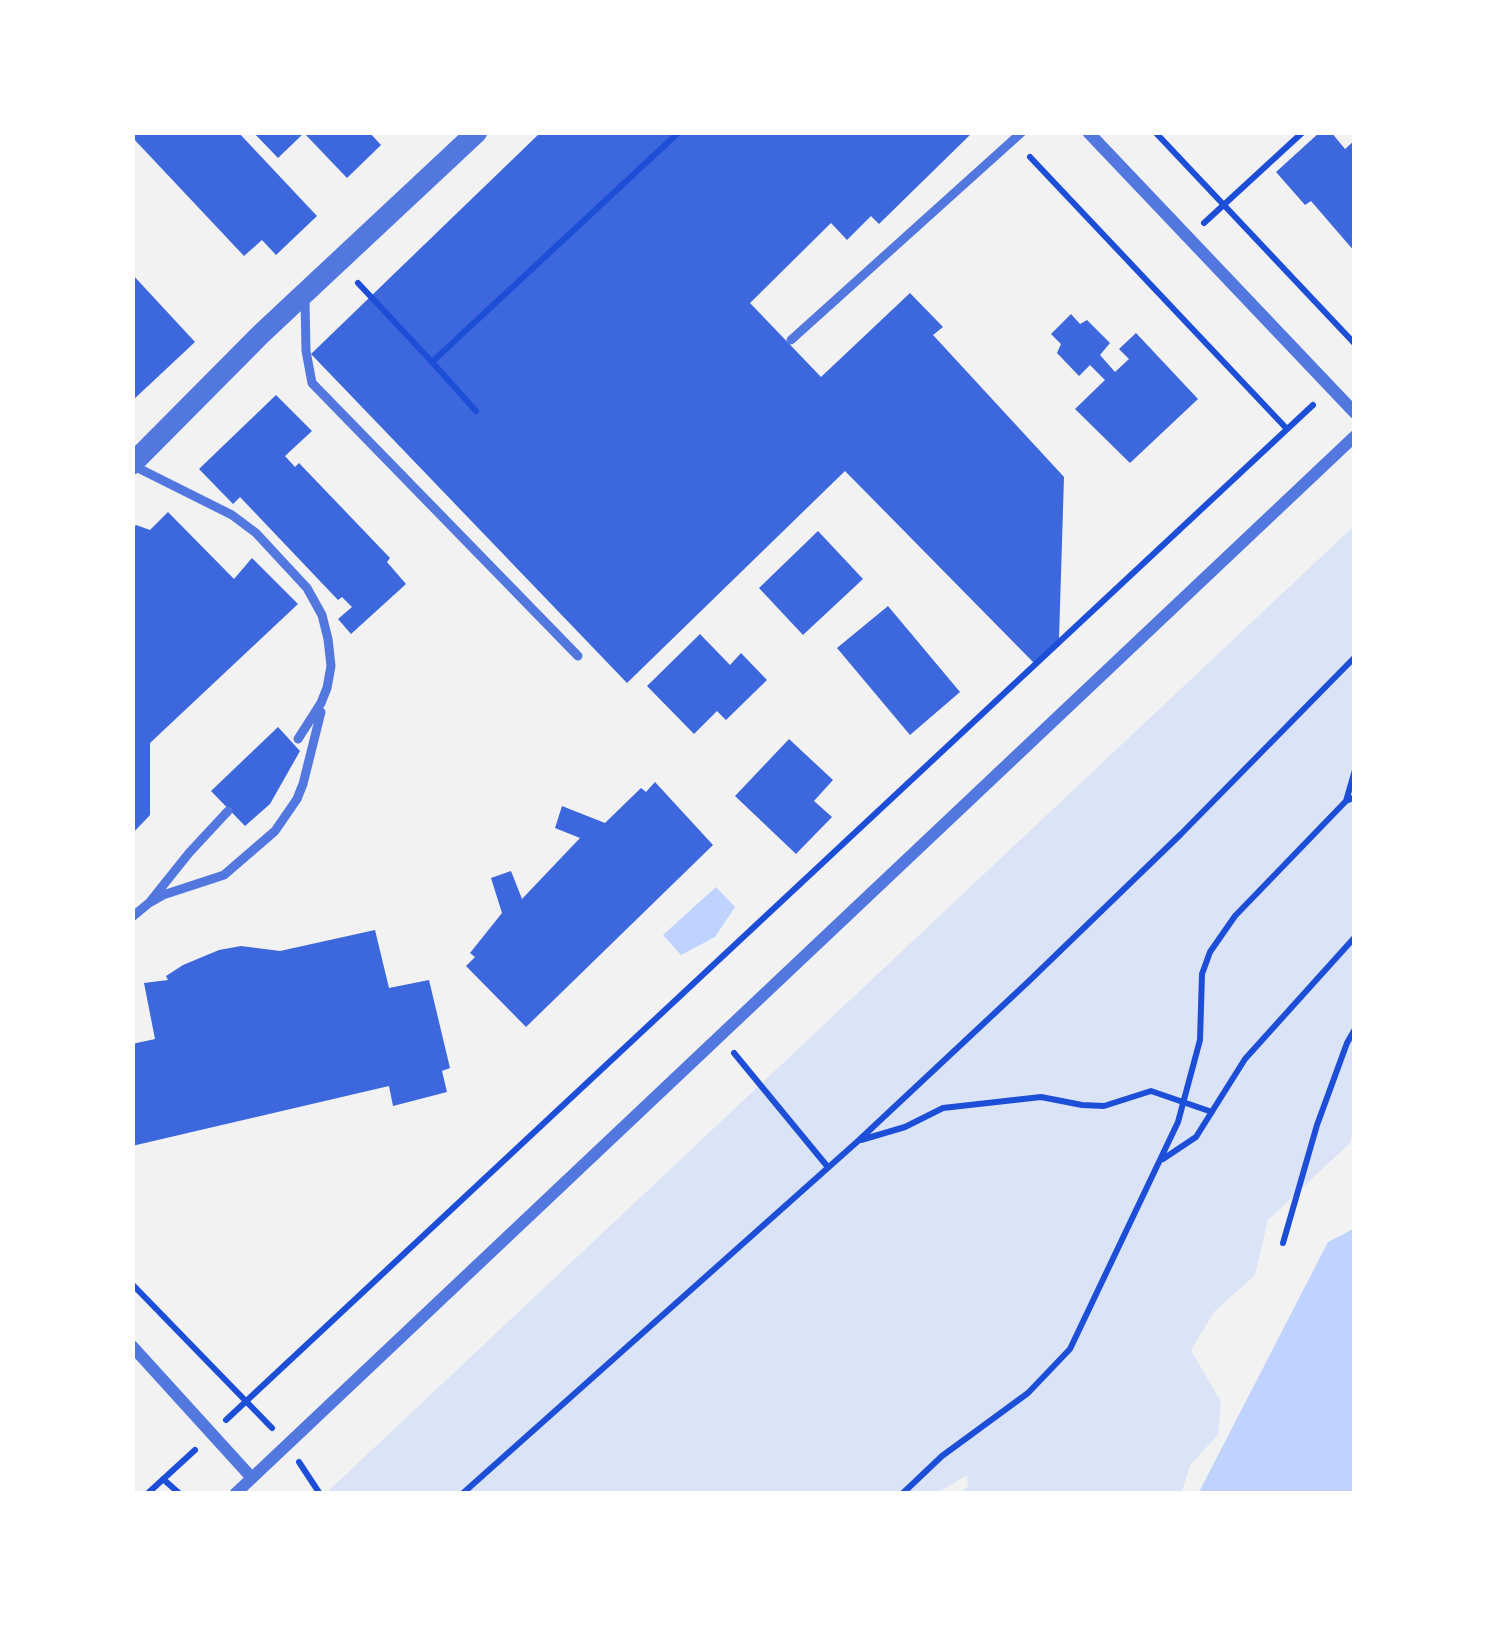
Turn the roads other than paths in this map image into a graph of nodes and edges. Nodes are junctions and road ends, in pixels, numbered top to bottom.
1 (477, 132) edge
2 (1088, 132) edge
3 (1018, 135) edge
4 (305, 294) junction
5 (791, 340) dead end
6 (1355, 413) edge
7 (1355, 436) edge
8 (132, 464) edge
9 (578, 656) dead end
10 (327, 688) junction
11 (298, 739) dead end
12 (228, 812) dead end
13 (149, 902) junction
14 (132, 917) edge
15 (132, 1346) edge
16 (252, 1478) junction
17 (235, 1494) edge

1 - 4 street
2 - 6 street
3 - 5 lane
4 - 8 street
4 - 9 lane
7 - 16 street
8 - 10 lane
10 - 11 lane
10 - 13 lane
12 - 13 lane
13 - 14 lane
15 - 16 street
16 - 17 street

